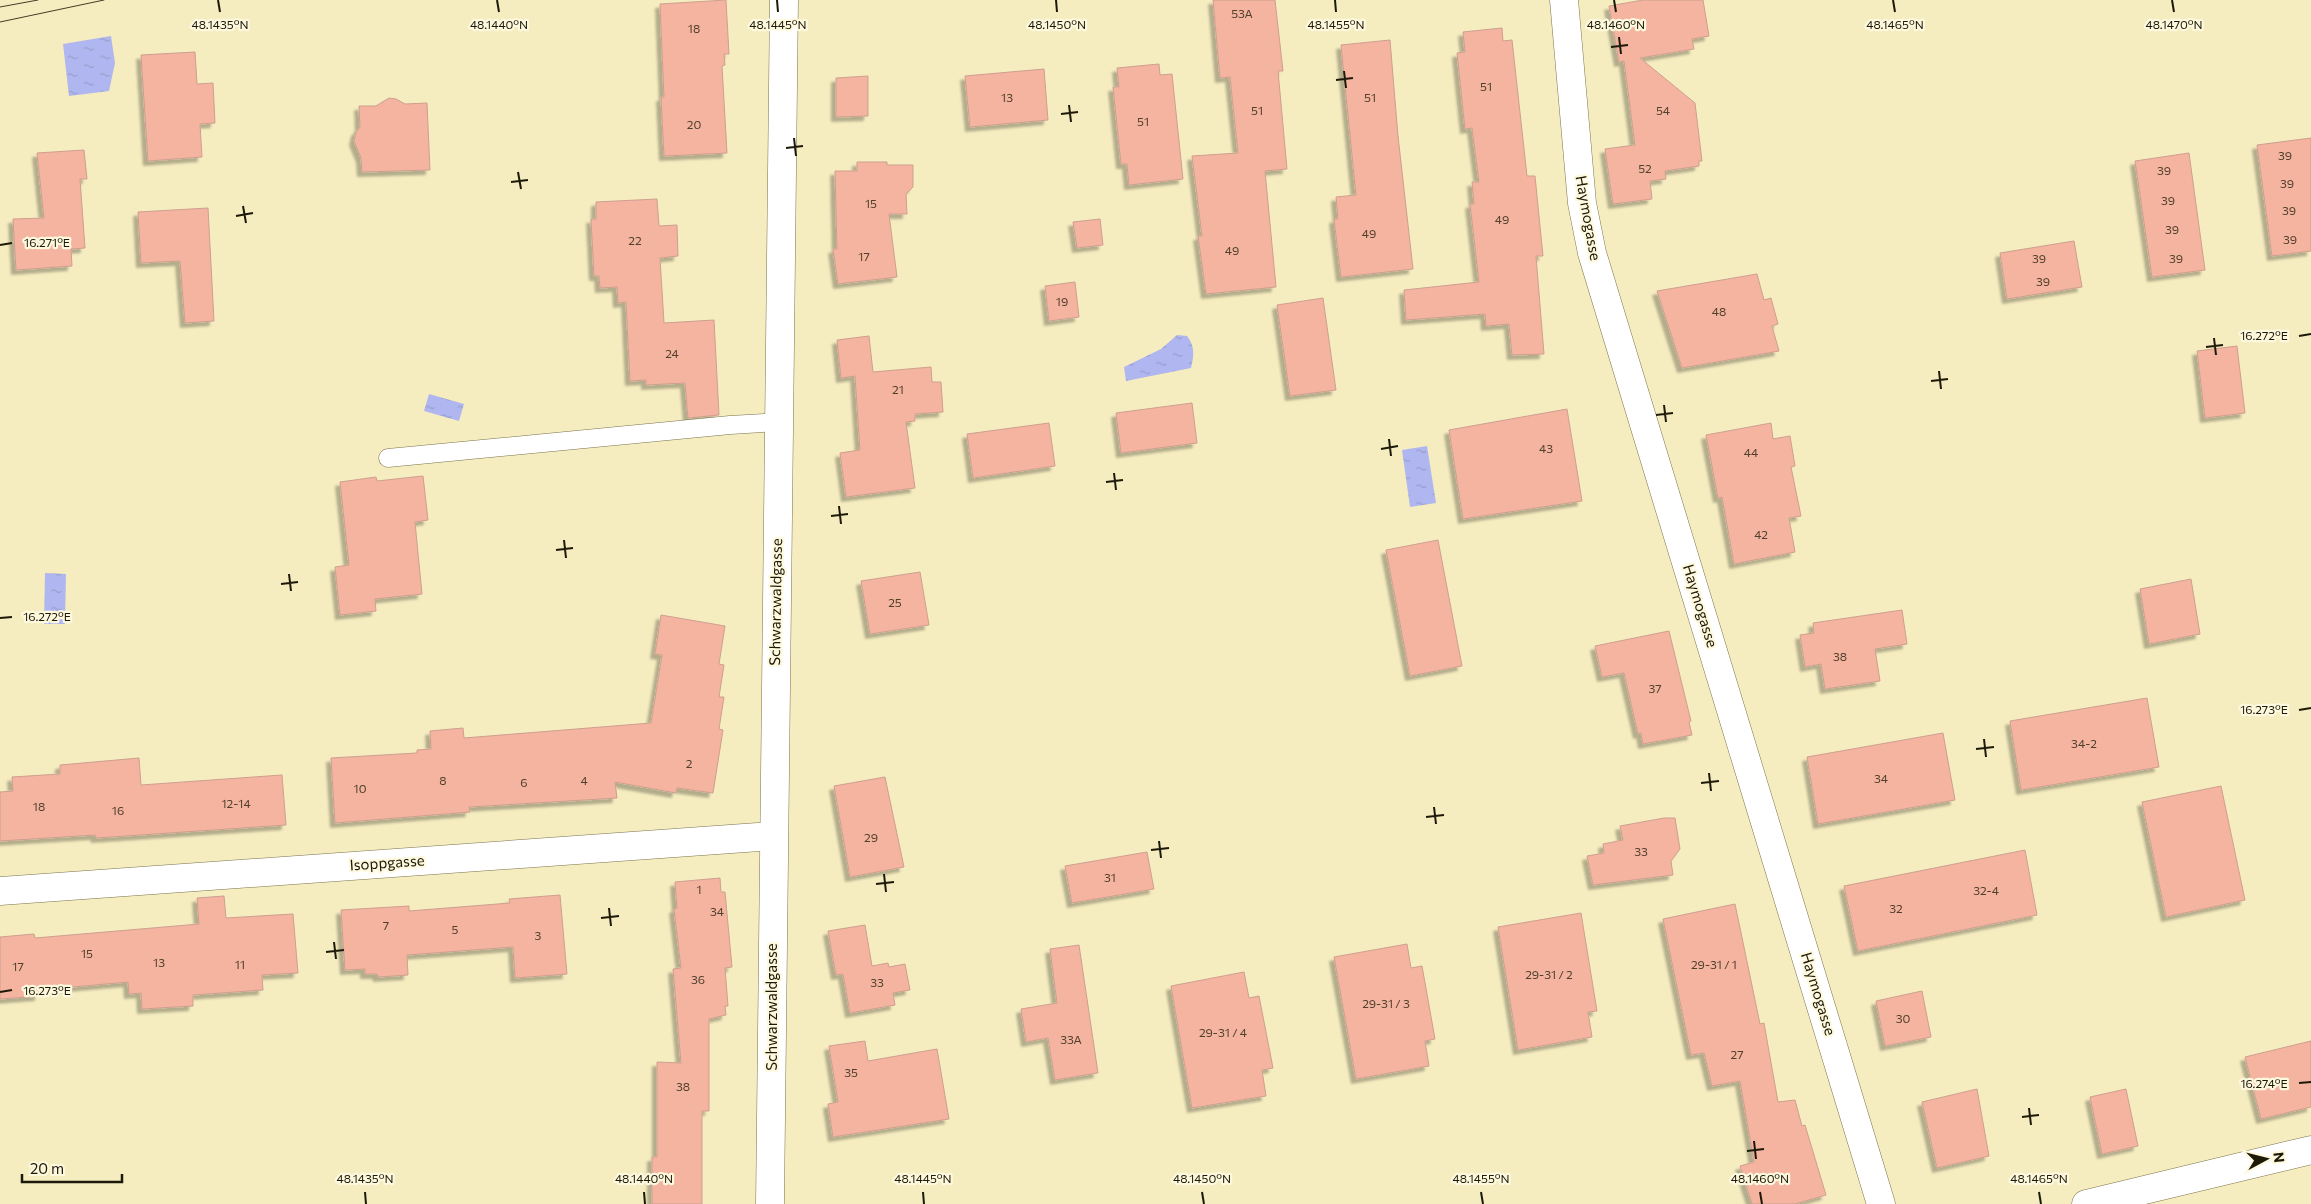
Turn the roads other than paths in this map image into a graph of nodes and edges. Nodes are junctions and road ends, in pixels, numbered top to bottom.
1 (784, 0) edge
2 (1564, 0) edge
3 (779, 422) junction
4 (388, 458) dead end
5 (773, 836) junction
6 (0, 891) edge
7 (2311, 1150) edge
8 (770, 1204) edge
9 (1881, 1204) edge
10 (2086, 1204) edge

1 - 3 street, Schwarzwaldgasse
2 - 9 street, Haymogasse
3 - 4 lane
3 - 5 street, Schwarzwaldgasse
5 - 6 street, Isoppgasse
5 - 8 street, Schwarzwaldgasse
7 - 10 street

